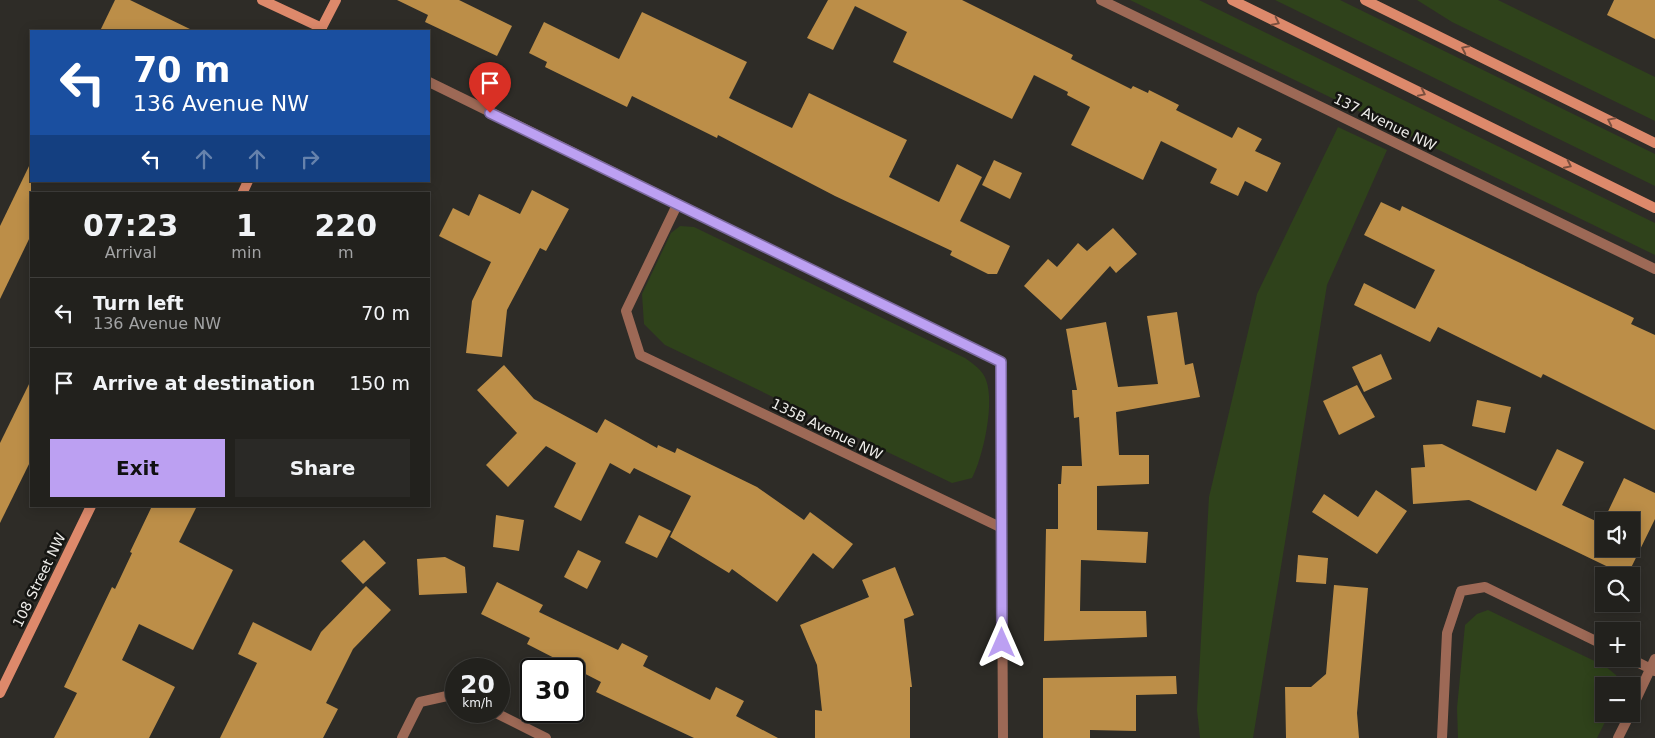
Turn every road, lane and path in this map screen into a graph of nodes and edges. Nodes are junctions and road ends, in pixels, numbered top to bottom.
1 (262, 0) edge
2 (336, 0) edge
3 (1101, 0) edge
4 (1232, 0) edge
5 (1365, 0) edge
6 (324, 30) edge
7 (430, 82) edge
8 (1655, 143) edge
9 (677, 205) junction
10 (1655, 208) edge
11 (1655, 269) edge
12 (90, 507) edge
13 (1002, 528) junction
14 (1595, 641) edge
15 (1640, 662) edge
16 (1654, 666) edge
17 (0, 693) edge
18 (1640, 693) edge
19 (445, 696) edge
20 (510, 720) edge
21 (1626, 722) edge
22 (402, 738) edge
23 (546, 738) edge
24 (1003, 738) edge
25 (1442, 738) edge
26 (1618, 738) edge

1 - 6 main road
2 - 6 main road
3 - 11 street, 137 Avenue NW
4 -> 10 main road
8 -> 5 main road
7 - 9 street
9 - 13 street
9 - 13 street, 135B Avenue NW
12 - 17 main road, 108 Street NW
13 - 24 street
14 - 25 street
15 - 16 street
16 - 18 street
19 - 22 street
20 - 23 street
21 - 26 street

